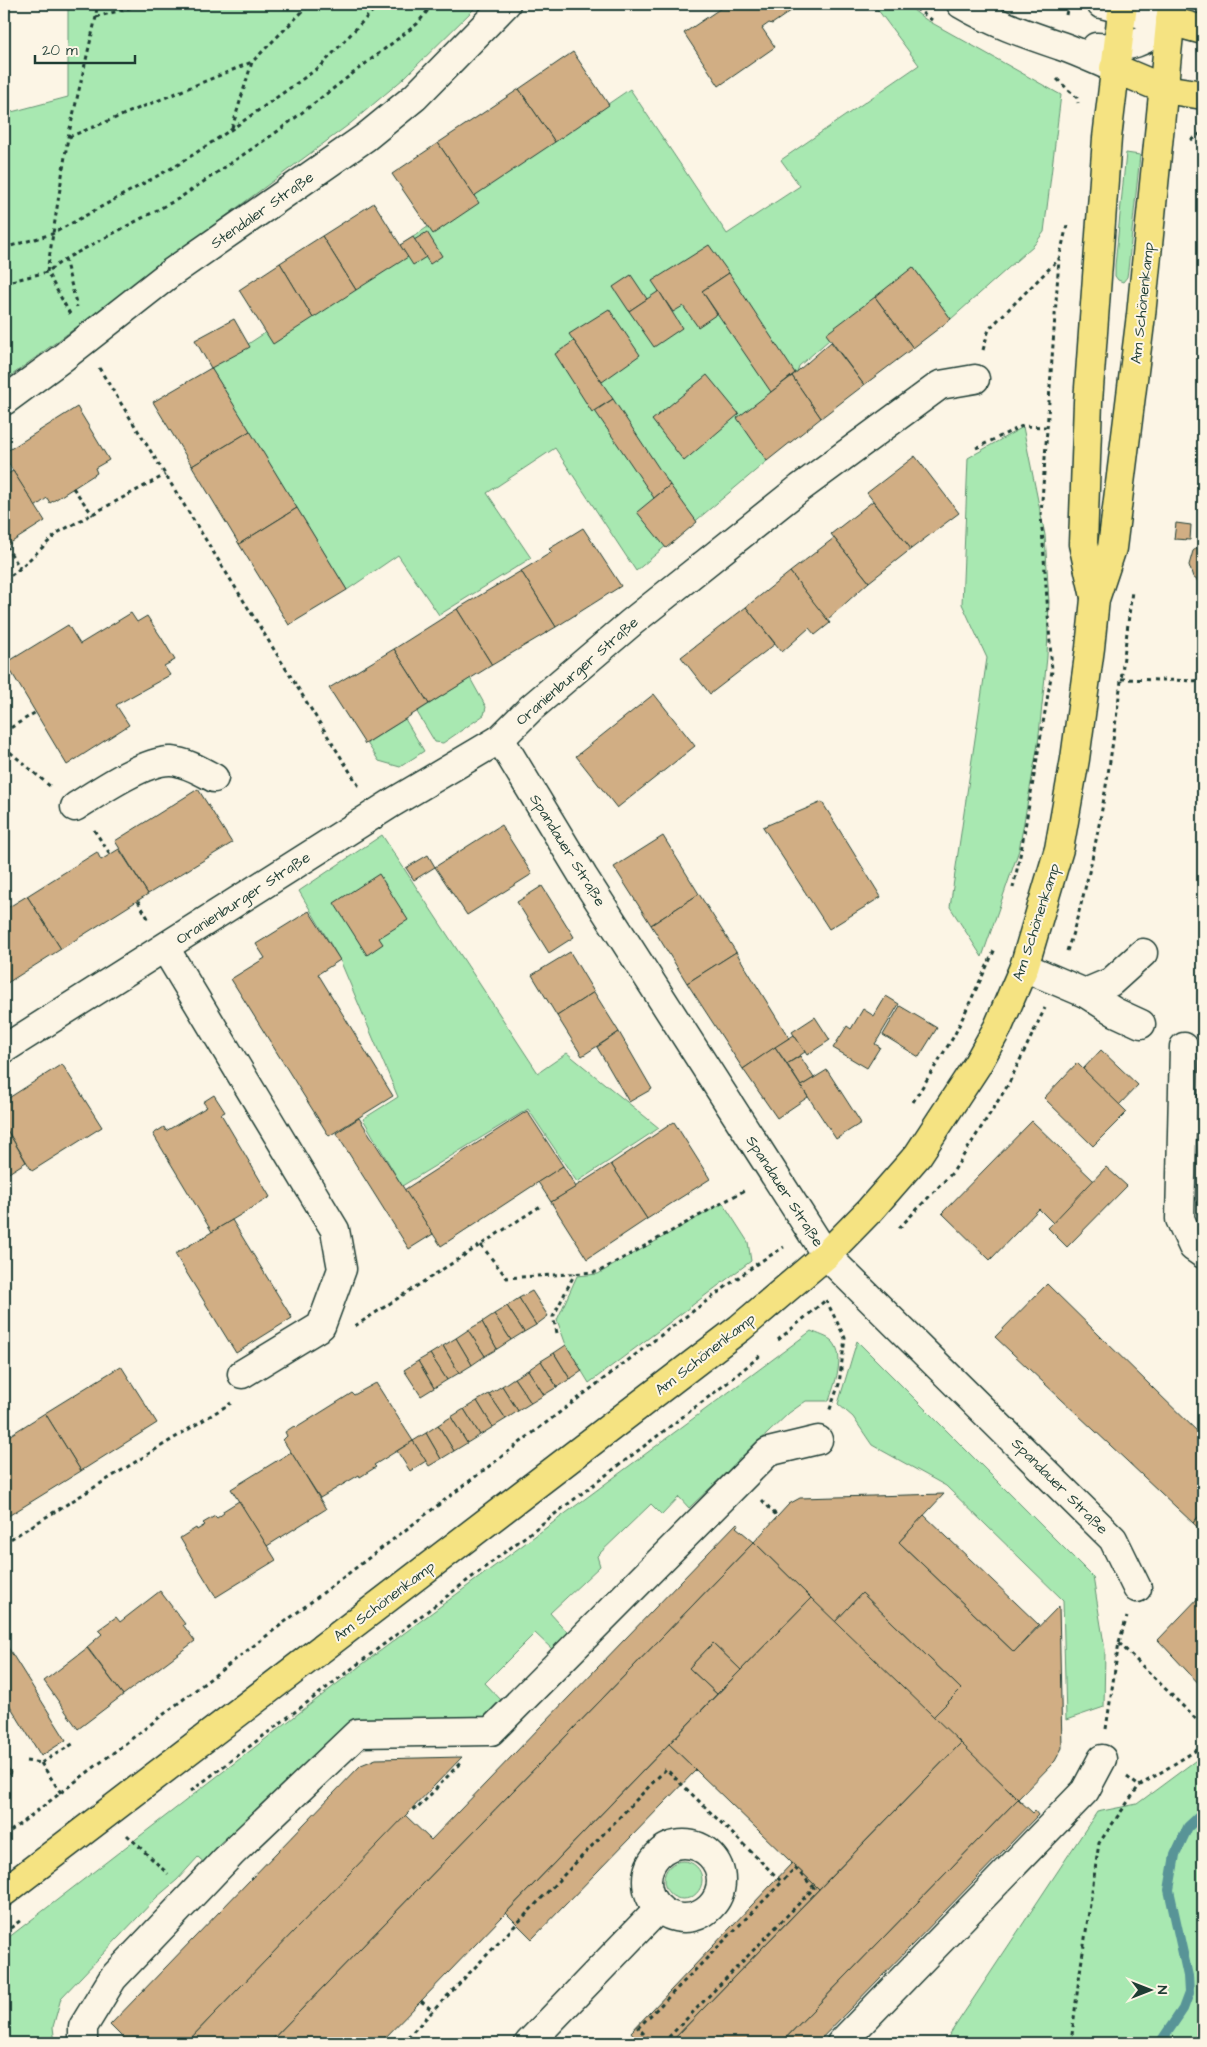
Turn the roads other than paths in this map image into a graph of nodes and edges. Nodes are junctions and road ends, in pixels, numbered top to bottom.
1 (506, 4) edge
2 (961, 4) edge
3 (1115, 6) edge
4 (1171, 12) edge
5 (1203, 30) edge
6 (1115, 58) junction
7 (1164, 89) junction
8 (1203, 96) edge
9 (976, 379) road end
10 (4, 401) edge
11 (1095, 599) junction
12 (500, 739) junction
13 (214, 778) dead end
14 (75, 807) dead end
15 (164, 948) junction
16 (1143, 953) dead end
17 (1024, 967) junction
18 (1085, 992) junction
19 (1141, 1024) dead end
20 (1184, 1047) dead end
21 (4, 1049) edge
22 (1203, 1254) edge
23 (826, 1255) junction
24 (242, 1374) dead end
25 (818, 1440) road end
26 (1136, 1588) road end
27 (1102, 1759) road end
28 (4, 1892) edge
29 (659, 1908) dead end
30 (83, 2043) edge
31 (529, 2043) edge
32 (841, 2043) edge

1 - 10 street, Stendaler Straße
2 - 6 street
3 - 4 street
3 - 6 main road, Am Schönenkamp
4 - 5 main road
4 - 6 street
4 - 7 main road, Am Schönenkamp
6 - 7 main road
6 - 11 main road, Am Schönenkamp
7 - 8 main road
7 - 11 main road, Am Schönenkamp
9 - 12 street, Oranienburger Straße
11 - 17 main road, Am Schönenkamp
12 - 15 street, Oranienburger Straße
12 - 23 street, Spandauer Straße
13 - 14 street
15 - 21 street, Oranienburger Straße
15 - 24 street, Oranienburger Straße
16 - 18 street
17 - 18 street
17 - 23 main road, Am Schönenkamp
18 - 19 street
20 - 22 street
23 - 26 street, Spandauer Straße
23 - 28 main road, Am Schönenkamp
25 - 30 street
27 - 32 street
29 - 31 street

